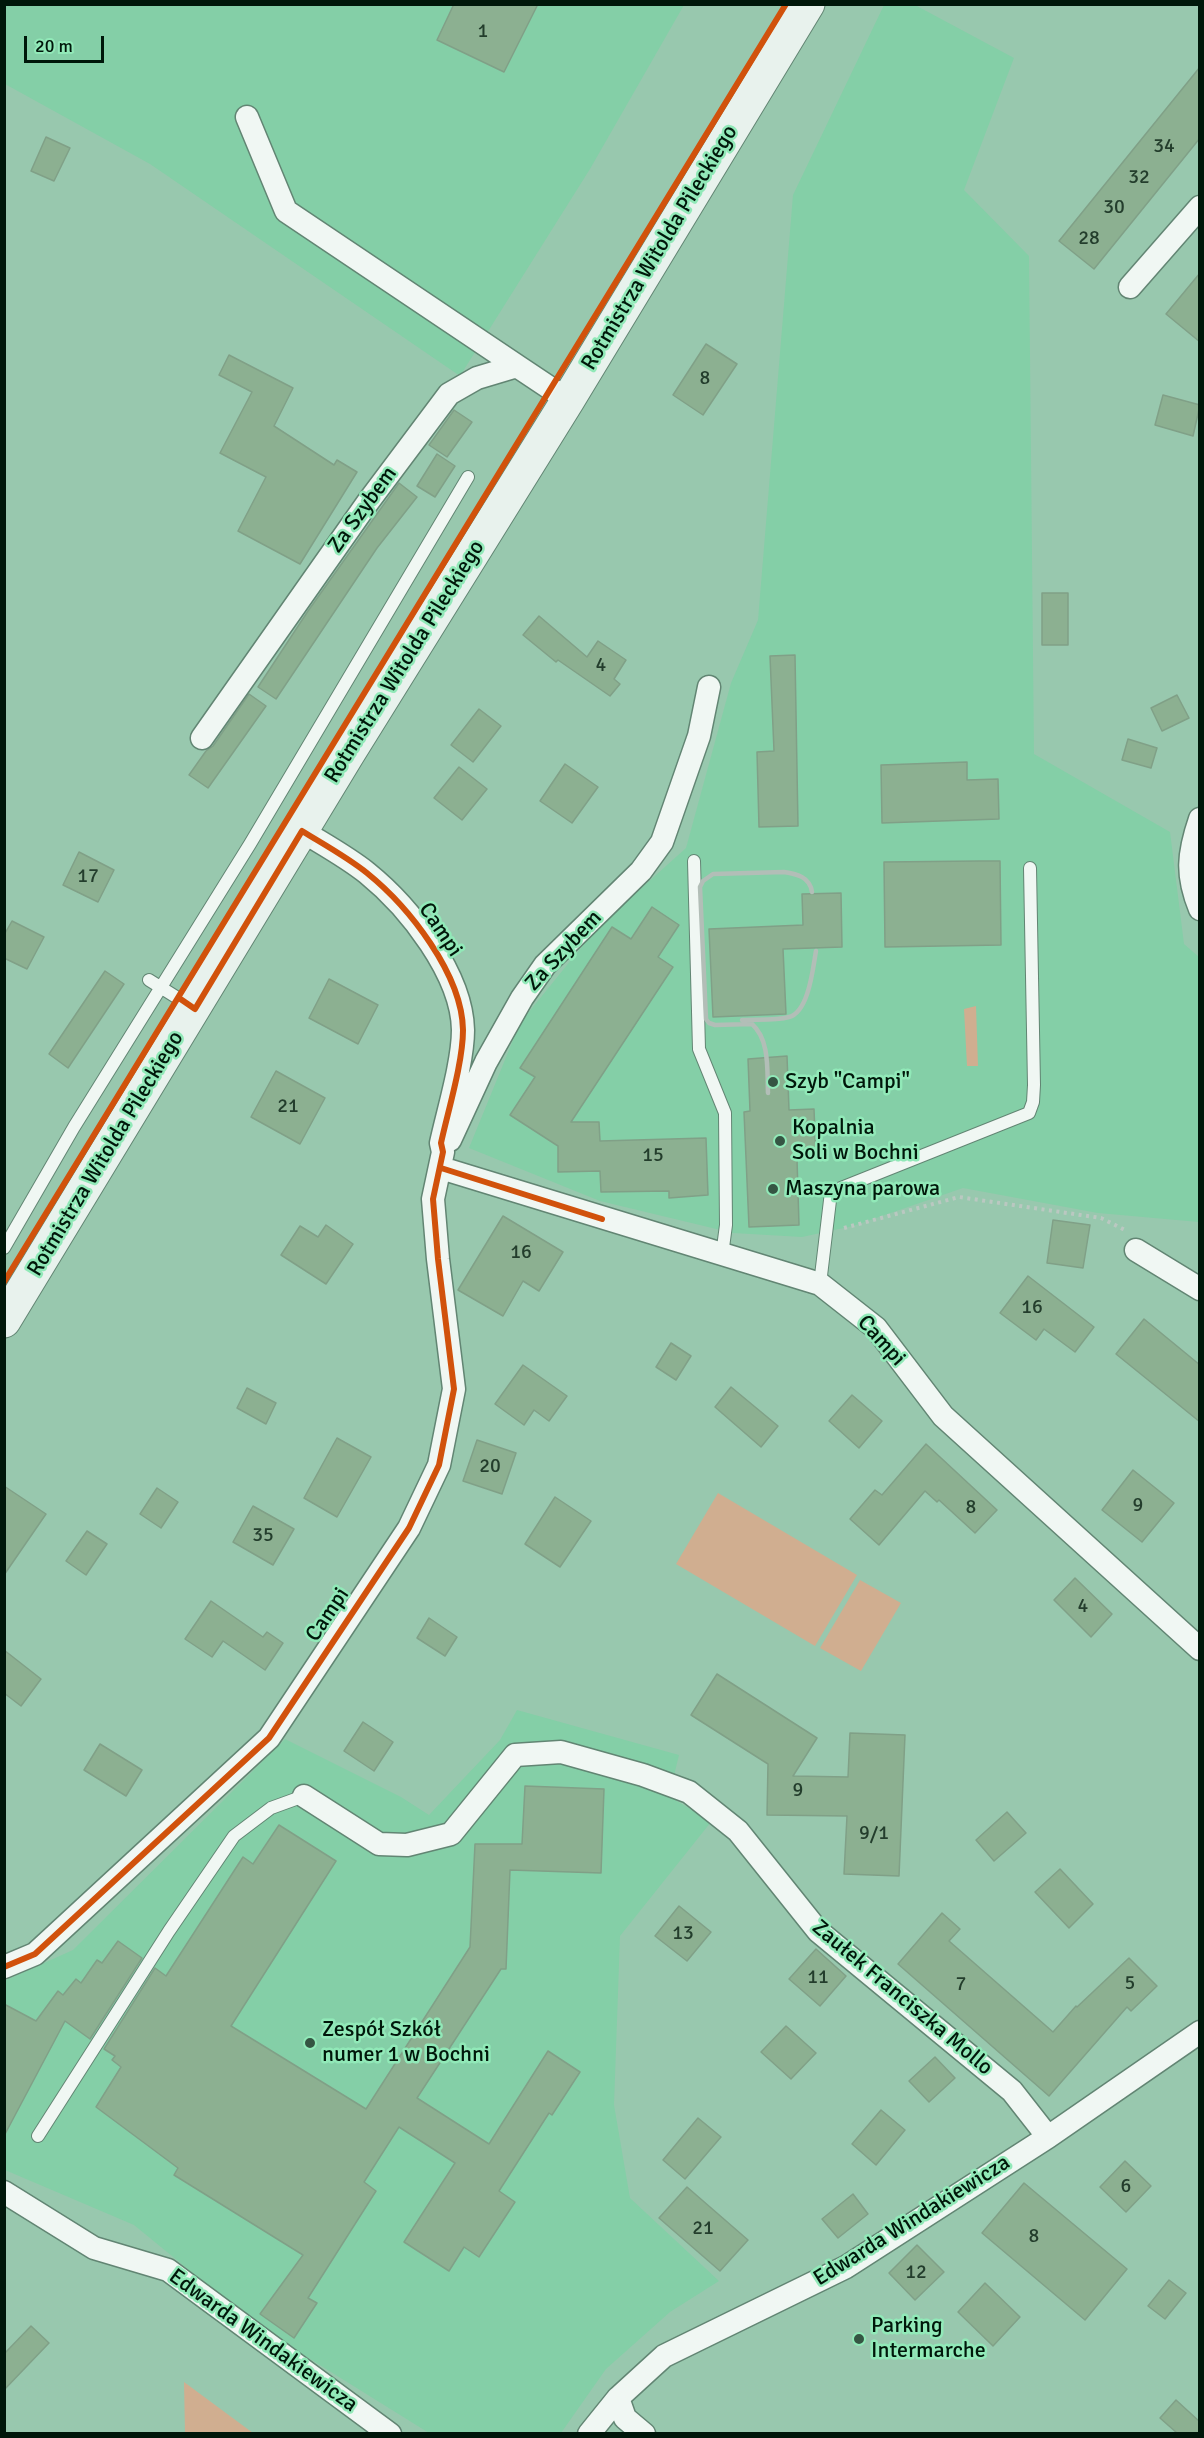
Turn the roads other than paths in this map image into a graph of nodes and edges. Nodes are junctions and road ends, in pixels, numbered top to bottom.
1 (808, 4) edge
2 (247, 117) dead end
3 (1200, 207) edge
4 (1130, 286) dead end
5 (517, 366) junction
6 (568, 400) junction
7 (468, 477) dead end
8 (709, 687) dead end
9 (202, 738) dead end
10 (1200, 819) edge
11 (302, 831) junction
12 (694, 861) dead end
13 (1030, 868) dead end
14 (1200, 909) edge
15 (155, 984) junction
16 (195, 1009) junction
17 (442, 1160) junction
18 (4, 1248) edge
19 (1136, 1250) road end
20 (722, 1255) junction
21 (820, 1284) junction
22 (1200, 1289) edge
23 (4, 1321) edge
24 (1200, 1649) edge
25 (304, 1796) joint
26 (4, 1967) edge
27 (1200, 2032) edge
28 (38, 2136) dead end
29 (1048, 2137) junction
30 (4, 2192) edge
31 (618, 2398) junction
32 (390, 2433) edge
33 (589, 2433) edge
34 (644, 2433) edge

1 - 6 main road, Rotmistrza Witolda Pileckiego
2 - 5 street
3 - 4 street
5 - 6 street
5 - 9 street, Za Szybem
6 - 11 main road, Rotmistrza Witolda Pileckiego
7 - 15 lane
8 - 17 street, Za Szybem
10 - 14 street
11 - 16 main road, Rotmistrza Witolda Pileckiego
11 - 17 street, Campi
12 - 20 lane
13 - 21 lane
15 - 16 lane
15 - 18 lane
16 - 23 main road, Rotmistrza Witolda Pileckiego
17 - 20 street, Campi
17 - 26 street, Campi
19 - 22 street
20 - 21 street, Campi
21 - 24 street, Campi
25 - 28 lane
25 - 29 street, Zaułek Franciszka Mollo
27 - 29 street, Edwarda Windakiewicza
29 - 31 street, Edwarda Windakiewicza
30 - 32 street, Edwarda Windakiewicza
31 - 33 street, Edwarda Windakiewicza
31 - 34 street

